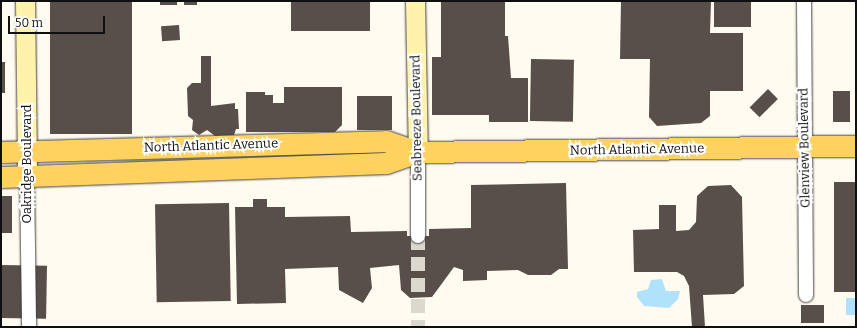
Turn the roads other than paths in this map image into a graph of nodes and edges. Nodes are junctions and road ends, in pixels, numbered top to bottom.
1 (25, 1) edge
2 (415, 1) edge
3 (804, 1) edge
4 (856, 146) edge
5 (805, 147) junction
6 (27, 151) junction
7 (1, 152) edge
8 (418, 152) junction
9 (1, 177) edge
10 (27, 177) junction
11 (418, 236) tunnel mouth
12 (806, 295) dead end
13 (29, 327) edge

1 - 6 main road, Oakridge Boulevard
2 - 8 main road, Seabreeze Boulevard
3 - 5 street, Glenview Boulevard
4 - 5 main road, North Atlantic Avenue
5 - 8 main road, North Atlantic Avenue
5 - 12 street, Glenview Boulevard
6 - 7 main road, North Atlantic Avenue
6 - 8 main road, North Atlantic Avenue
6 - 10 main road, Oakridge Boulevard
8 - 10 main road, North Atlantic Avenue
8 - 11 street, Seabreeze Boulevard
9 - 10 main road, North Atlantic Avenue
10 - 13 street, Oakridge Boulevard

